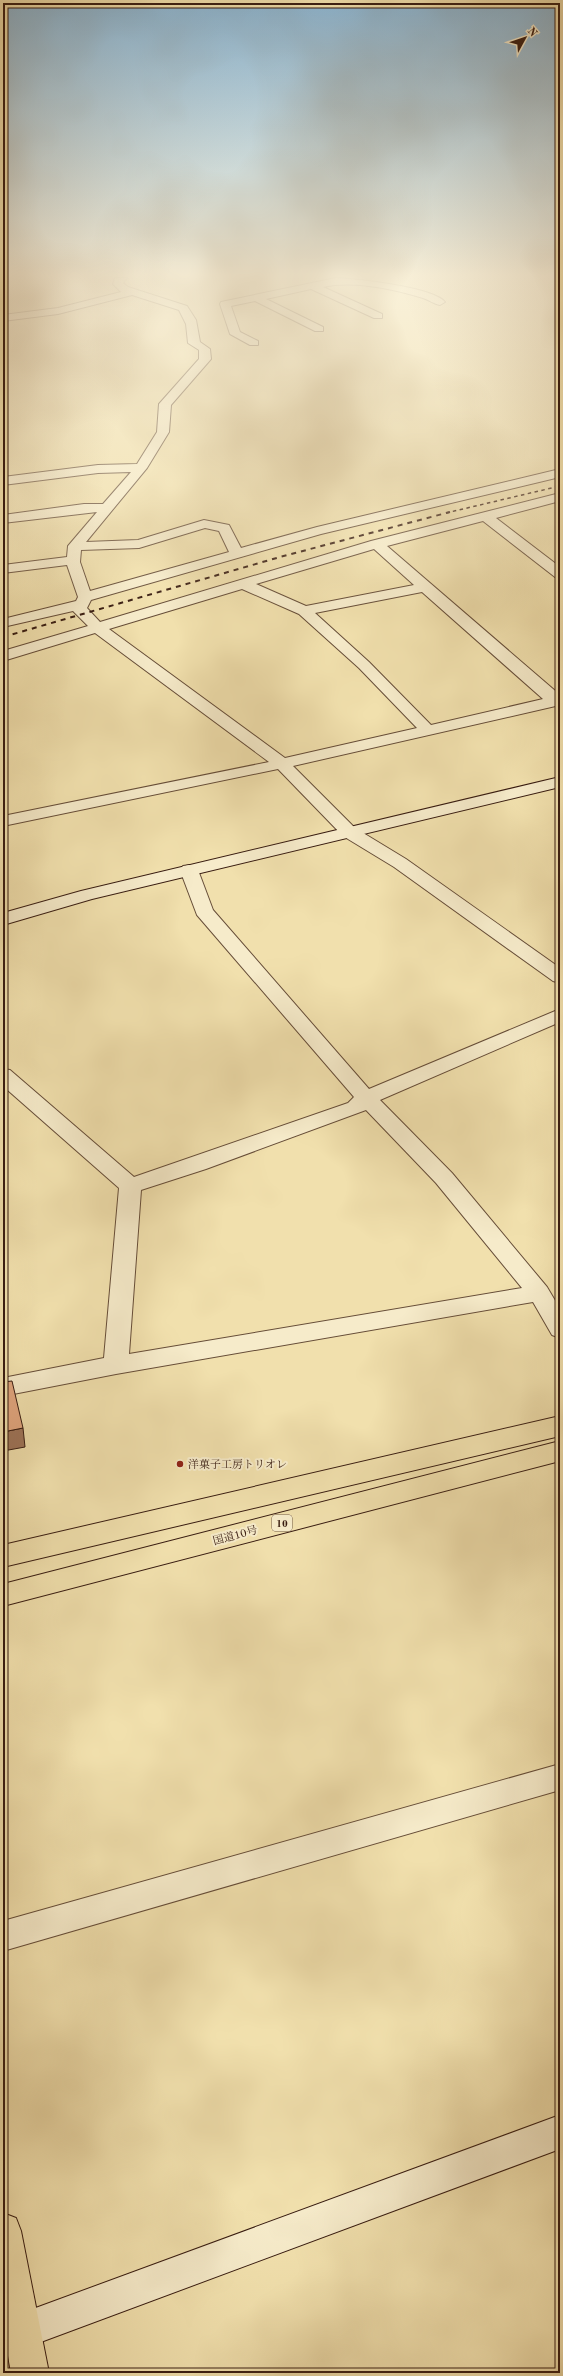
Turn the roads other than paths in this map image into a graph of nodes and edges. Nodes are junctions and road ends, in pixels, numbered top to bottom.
1 (178, 389) edge
2 (141, 468) junction
3 (560, 473) edge
4 (3, 481) edge
5 (560, 497) edge
6 (105, 508) junction
7 (484, 516) junction
8 (3, 519) edge
9 (376, 544) junction
10 (75, 546) junction
11 (236, 553) junction
12 (74, 560) junction
13 (3, 569) edge
14 (560, 574) edge
15 (244, 584) junction
16 (426, 587) junction
17 (84, 600) junction
18 (304, 611) junction
19 (3, 623) edge
20 (98, 628) junction
21 (3, 656) edge
22 (557, 700) edge
23 (428, 730) junction
24 (281, 763) junction
25 (560, 782) edge
26 (3, 821) edge
27 (349, 832) junction
28 (189, 870) junction
29 (3, 919) edge
30 (560, 977) edge
31 (560, 1015) edge
32 (3, 1075) edge
33 (366, 1098) junction
34 (130, 1186) junction
35 (539, 1293) junction
36 (560, 1329) edge
37 (116, 1365) junction
38 (3, 1387) edge
39 (560, 1426) edge
40 (560, 1451) edge
41 (3, 1556) edge
42 (3, 1595) edge
43 (560, 1777) edge
44 (3, 1936) edge
45 (560, 2132) edge
46 (3, 2231) edge
47 (22, 2331) junction
48 (30, 2373) edge

1 - 2 street
2 - 4 street
2 - 6 street
3 - 11 street
5 - 7 street
6 - 8 street
6 - 10 street
7 - 9 street
7 - 14 street
9 - 15 street
9 - 16 street
10 - 11 street
10 - 12 street
11 - 17 street
12 - 13 street
12 - 17 street
15 - 18 street
15 - 20 street
16 - 18 street
16 - 22 street
17 - 19 street
17 - 20 street
18 - 23 street
20 - 21 street
20 - 24 street
22 - 23 street
23 - 24 street
24 - 26 street
24 - 27 street
25 - 27 street
27 - 28 street
27 - 30 street
28 - 29 street
28 - 33 street
31 - 33 street
32 - 34 street
33 - 34 street
33 - 35 street
34 - 37 street
35 - 36 street
35 - 37 street
37 - 38 street
39 - 41 main road
40 - 42 main road, 国道10号 / 10
43 - 44 street
45 - 47 street
46 - 47 main road
47 - 48 main road

